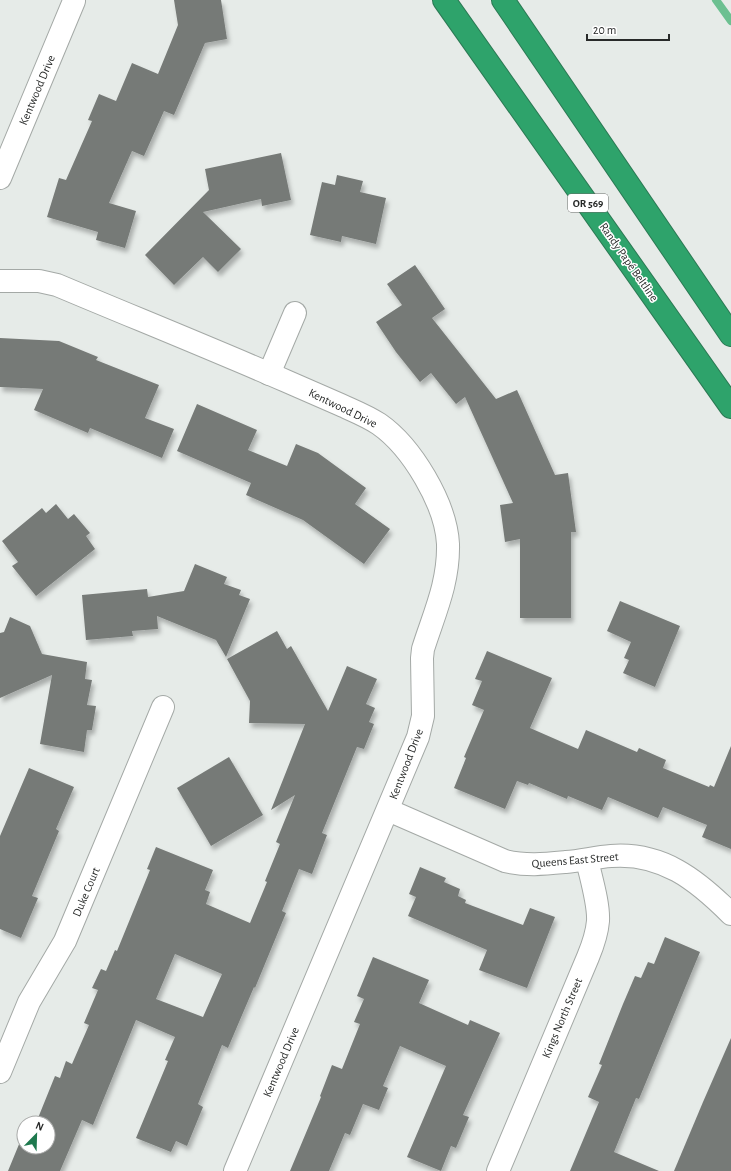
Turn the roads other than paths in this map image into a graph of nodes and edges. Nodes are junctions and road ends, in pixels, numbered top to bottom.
1 (444, 0) edge
2 (504, 0) edge
3 (74, 1) edge
4 (0, 178) edge
5 (0, 281) edge
6 (295, 313) dead end
7 (731, 335) edge
8 (269, 374) junction
9 (731, 407) edge
10 (163, 707) dead end
11 (388, 810) junction
12 (587, 860) junction
13 (731, 914) edge
14 (0, 1072) edge
15 (235, 1171) edge
16 (498, 1171) edge

1 - 9 highway, Randy Papé Beltline / OR 569
2 - 7 highway
3 - 4 street, Kentwood Drive
5 - 8 street, Kentwood Drive
6 - 8 street
8 - 11 street, Kentwood Drive
10 - 14 street, Duke Court
11 - 12 street, Queens East Street
11 - 15 street, Kentwood Drive
12 - 13 street, Queens East Street
12 - 16 street, Kings North Street

